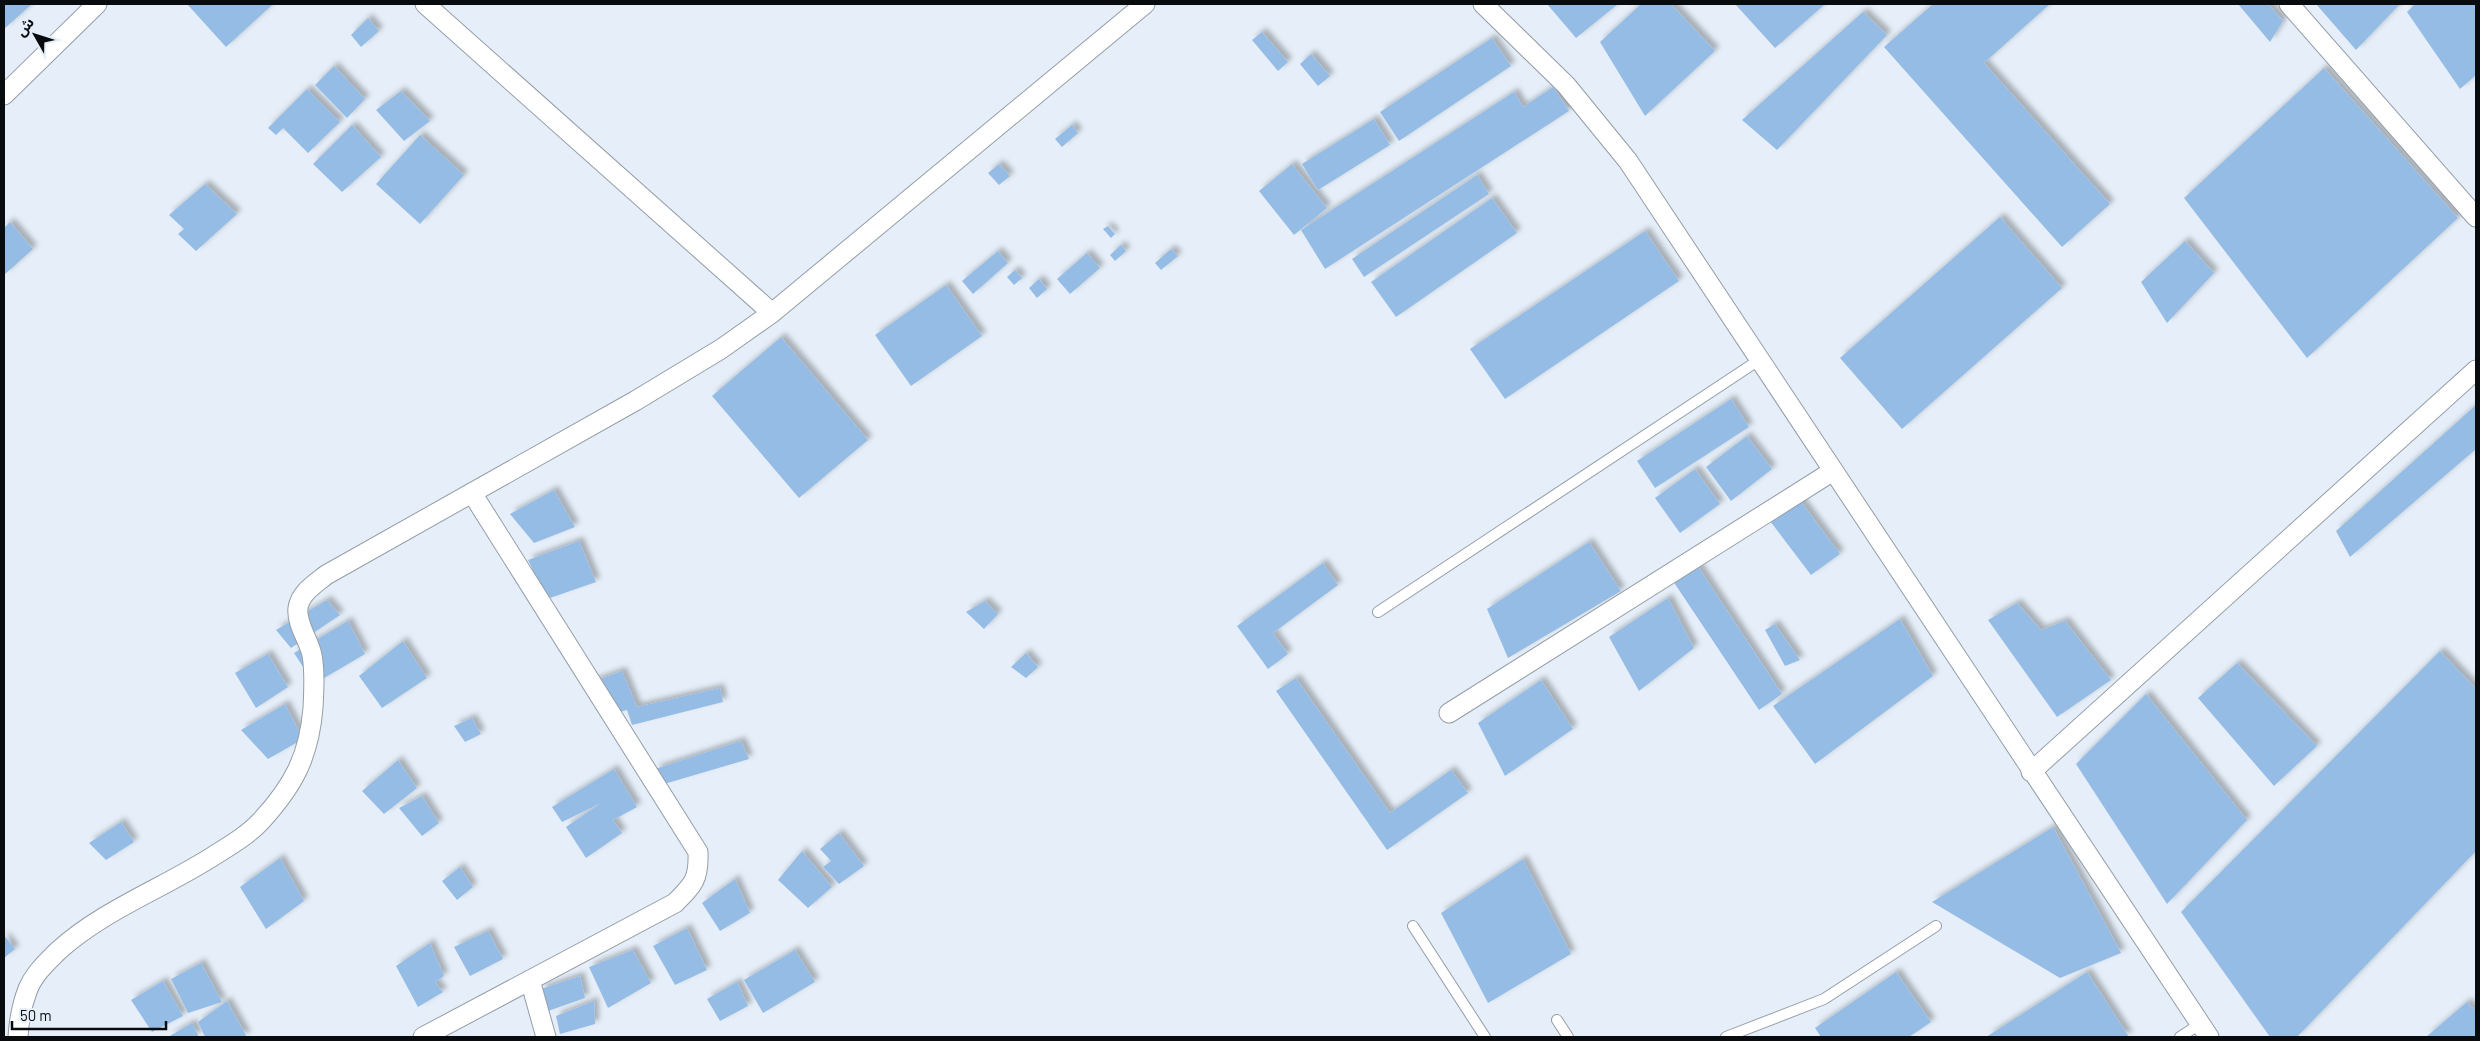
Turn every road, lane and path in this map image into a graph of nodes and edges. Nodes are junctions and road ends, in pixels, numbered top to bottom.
1 (97, 4) edge
2 (425, 4) edge
3 (1145, 4) edge
4 (1483, 4) edge
5 (2289, 4) edge
6 (4, 95) edge
7 (2476, 217) edge
8 (772, 313) junction
9 (1759, 360) junction
10 (2476, 370) edge
11 (1833, 471) junction
12 (472, 493) junction
13 (1378, 612) dead end
14 (1449, 713) dead end
15 (2031, 772) junction
16 (1413, 926) dead end
17 (1936, 926) dead end
18 (530, 980) junction
19 (1557, 1020) dead end
20 (2204, 1031) edge
21 (18, 1037) edge
22 (423, 1037) edge
23 (546, 1037) edge
24 (1485, 1037) edge
25 (1568, 1037) edge
26 (1726, 1037) edge
27 (2180, 1037) edge

1 - 6 street
2 - 8 street
3 - 8 street
4 - 9 street
5 - 7 street
8 - 12 street
9 - 11 street
9 - 13 lane
10 - 15 street
11 - 14 street
11 - 15 street
12 - 18 street
12 - 21 street
15 - 20 street
16 - 24 lane
17 - 26 lane
18 - 22 street
18 - 23 street
19 - 25 lane
20 - 27 lane

